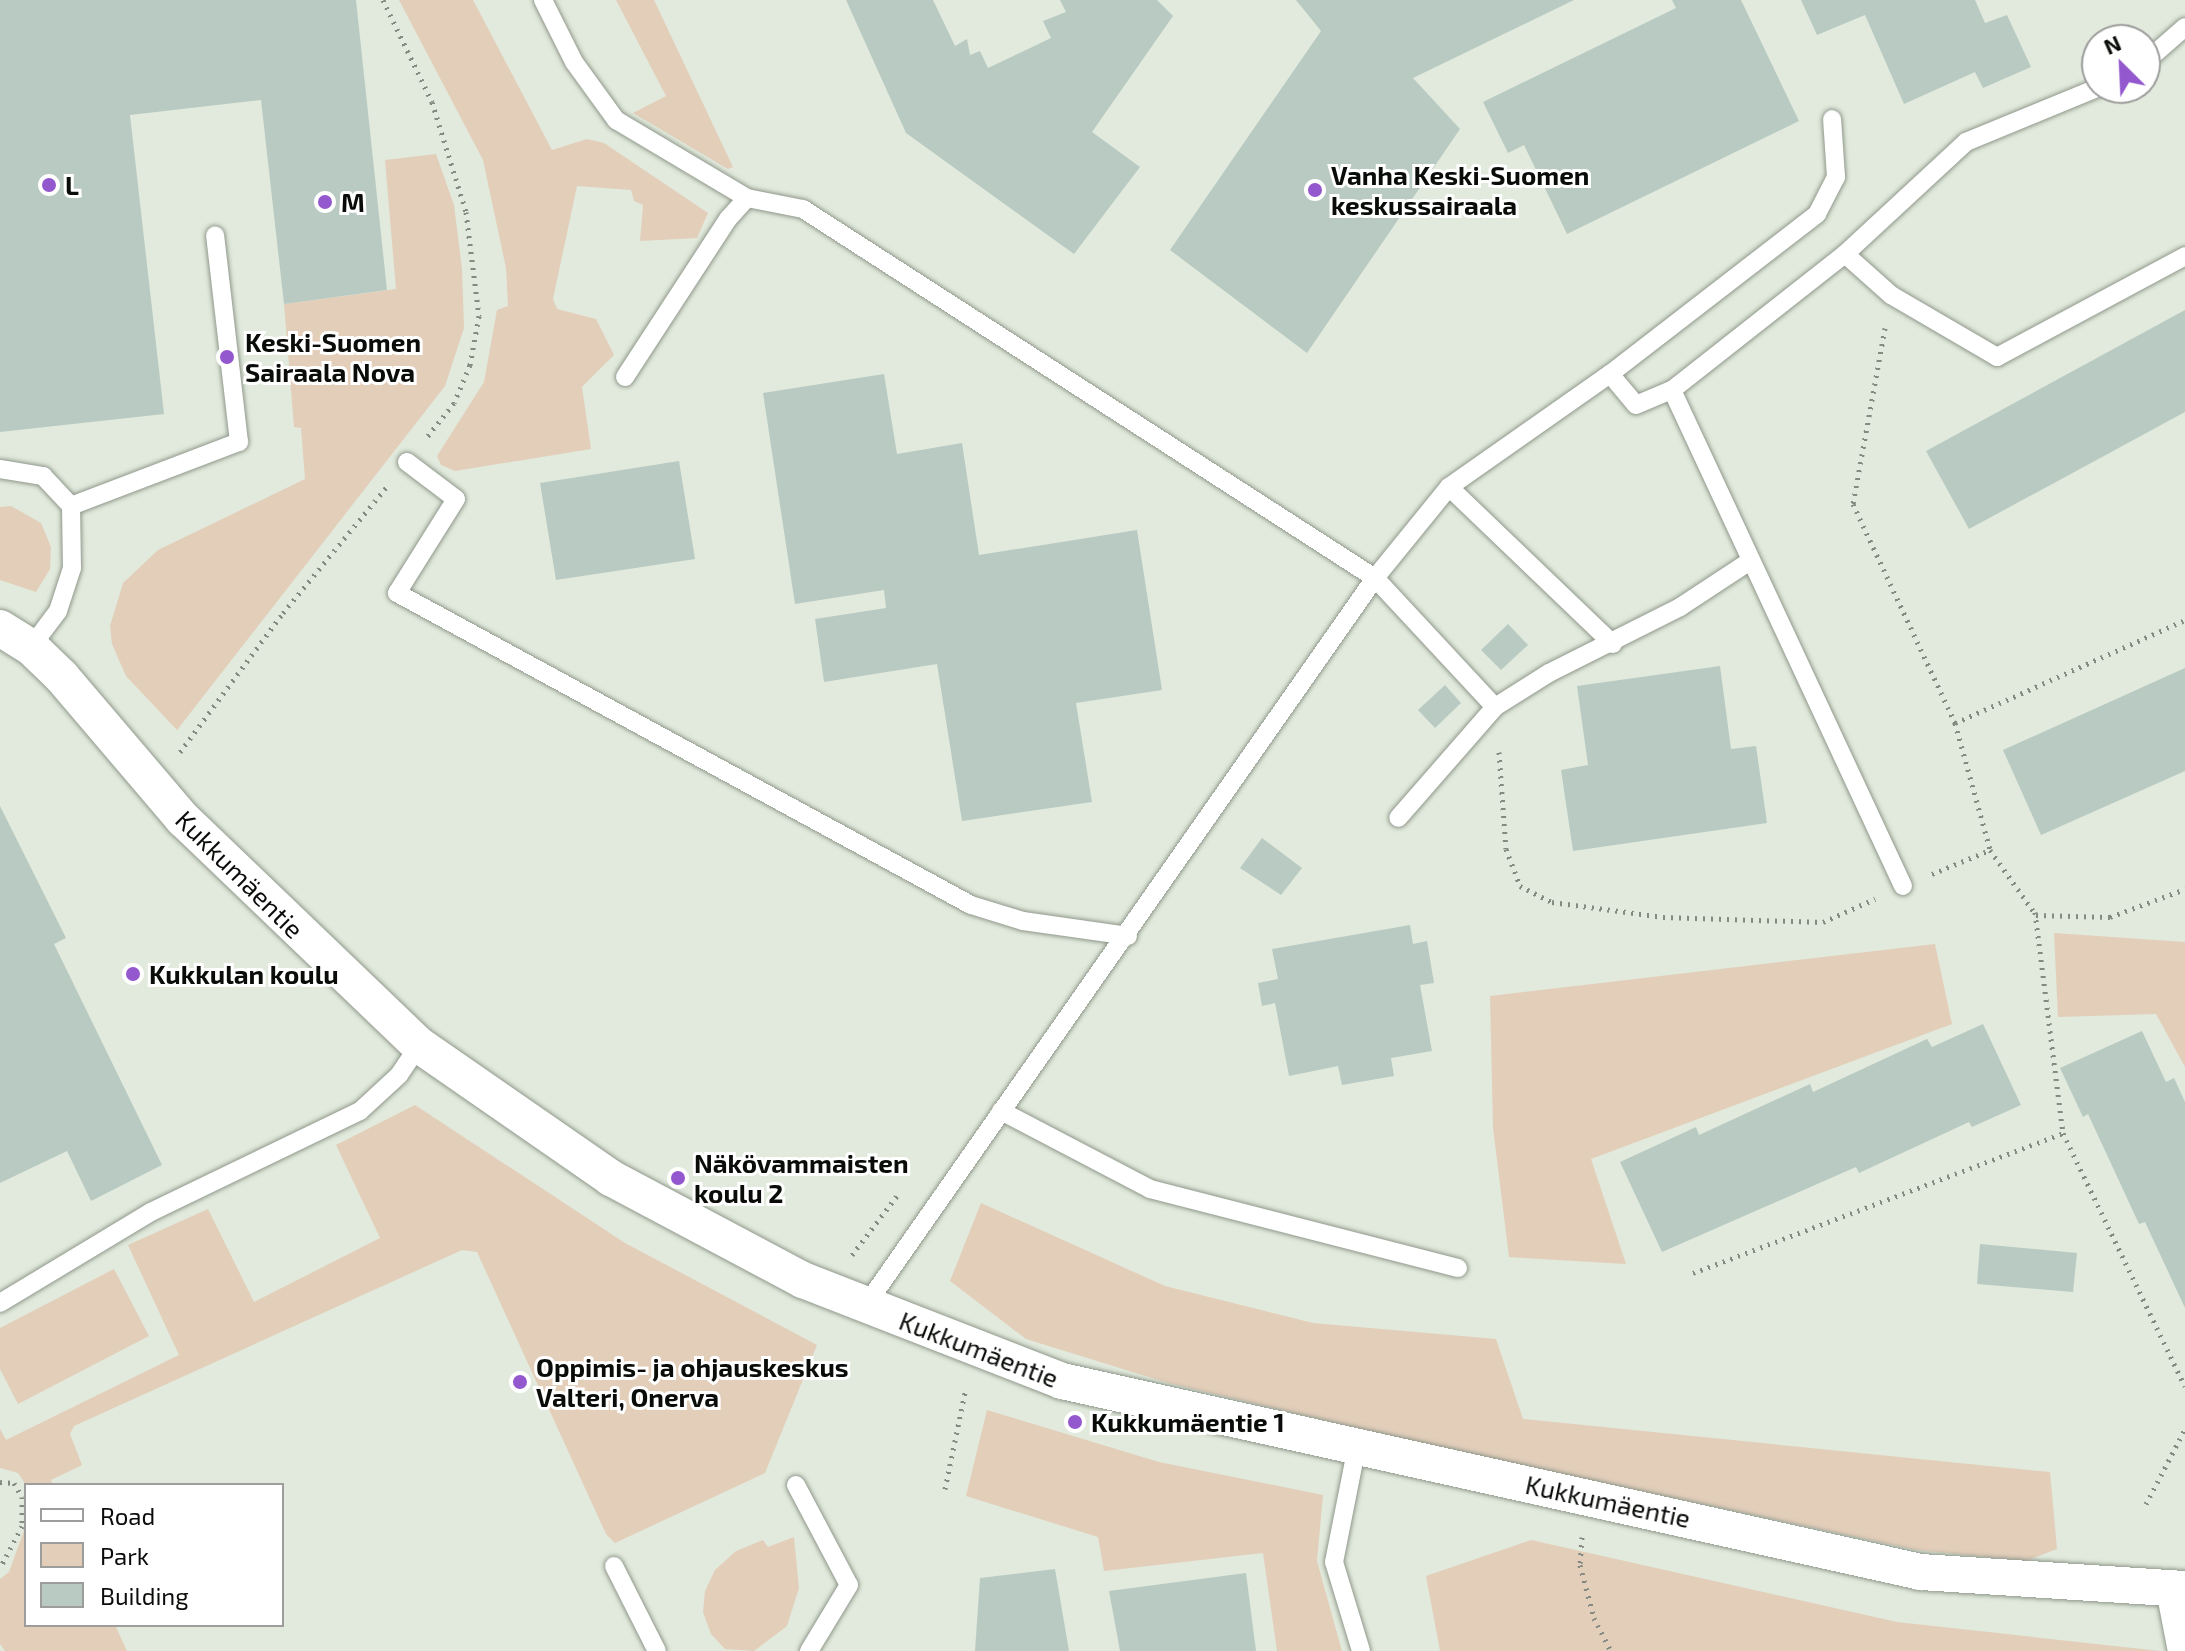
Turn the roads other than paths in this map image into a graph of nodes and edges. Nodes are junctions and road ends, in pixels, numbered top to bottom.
1 (543, 0) edge
2 (2185, 27) edge
3 (2161, 48) edge
4 (2081, 95) edge
5 (1832, 119) dead end
6 (747, 198) junction
7 (215, 235) dead end
8 (1845, 254) junction
9 (2185, 256) edge
10 (1610, 374) junction
11 (625, 377) dead end
12 (1672, 390) junction
13 (407, 462) road end
14 (0, 469) edge
15 (1449, 487) junction
16 (71, 506) junction
17 (1750, 561) junction
18 (1375, 578) junction
19 (0, 628) edge
20 (1613, 644) junction
21 (31, 647) junction
22 (1495, 707) junction
23 (1398, 818) dead end
24 (1903, 886) road end
25 (1128, 936) junction
26 (419, 1045) junction
27 (1001, 1111) junction
28 (1458, 1268) dead end
29 (0, 1303) edge
30 (866, 1305) junction
31 (1357, 1446) junction
32 (796, 1485) dead end
33 (614, 1566) dead end
34 (2180, 1589) edge
35 (2185, 1646) edge
36 (657, 1651) edge
37 (809, 1651) edge
38 (1361, 1651) edge

1 - 6 lane
2 - 3 lane
4 - 8 lane
5 - 10 lane
6 - 11 lane
6 - 18 lane
7 - 16 lane
8 - 9 lane
8 - 12 lane
10 - 12 lane
10 - 15 lane
12 - 17 lane
13 - 25 lane
14 - 16 lane
15 - 18 lane
15 - 20 lane
16 - 21 lane
17 - 20 lane
17 - 24 lane
18 - 22 lane
18 - 25 lane
19 - 21 street, Kukkumäentie
20 - 22 lane
21 - 26 street, Kukkumäentie
22 - 23 lane
25 - 27 lane
26 - 29 lane
26 - 30 street, Kukkumäentie
27 - 28 lane
27 - 30 lane
30 - 31 street, Kukkumäentie
31 - 34 street, Kukkumäentie
31 - 38 lane
32 - 37 lane
33 - 36 lane
34 - 35 street

